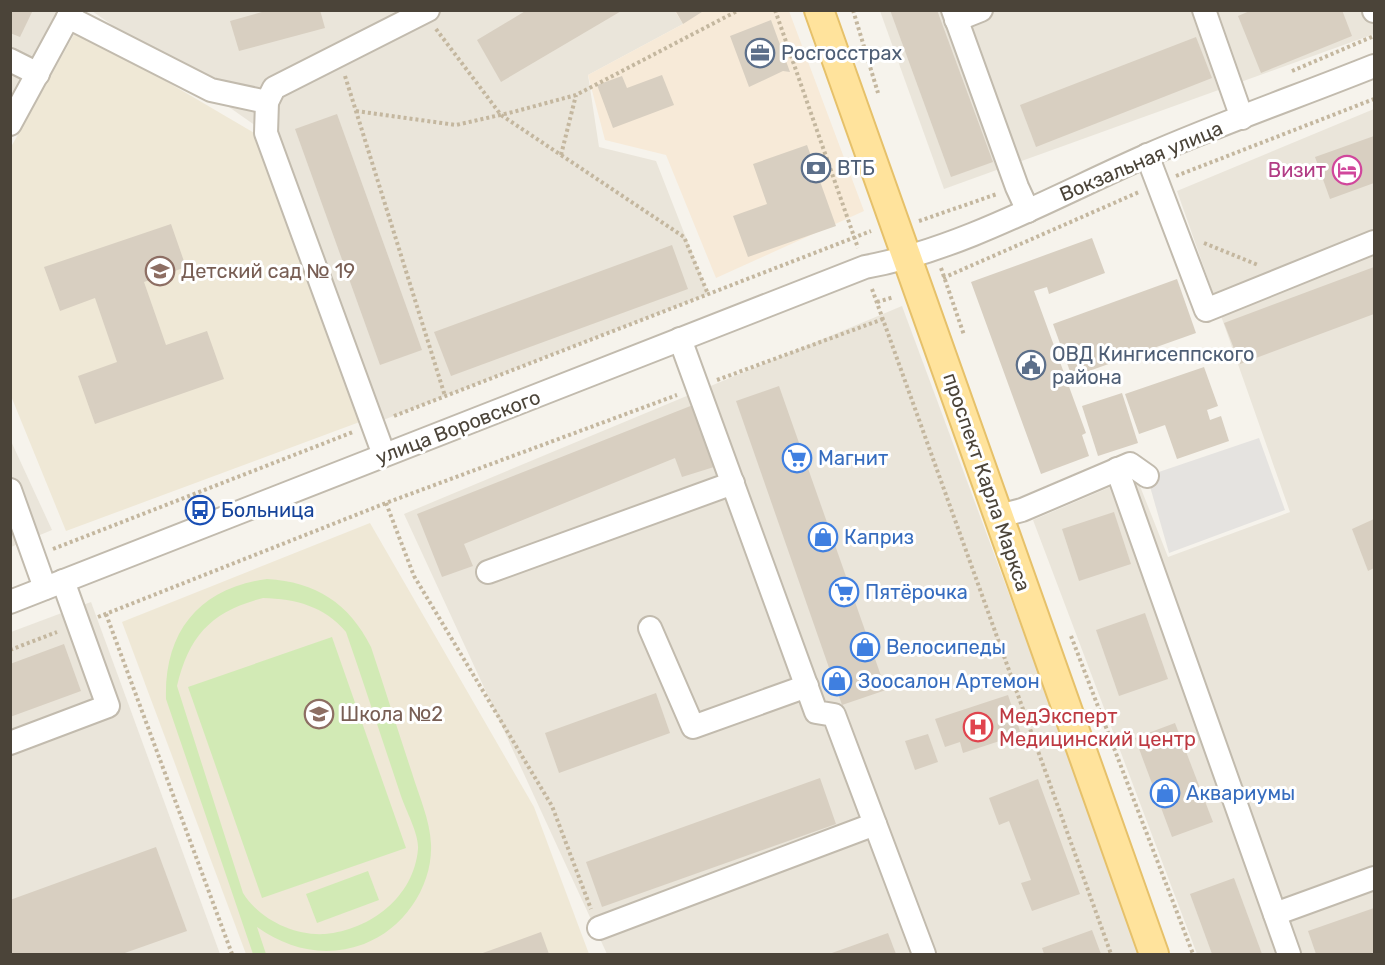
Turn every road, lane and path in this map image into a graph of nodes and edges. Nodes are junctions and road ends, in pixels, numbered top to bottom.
1 (739, 10) edge
2 (775, 10) edge
3 (808, 10) edge
4 (819, 10) edge
5 (853, 10) edge
6 (981, 10) edge
7 (1204, 10) edge
8 (425, 11) edge
9 (70, 14) edge
10 (954, 15) edge
11 (1374, 36) edge
12 (339, 56) junction
13 (10, 60) edge
14 (1373, 70) edge
15 (1288, 73) dead end
16 (38, 74) junction
17 (576, 94) junction
18 (880, 99) dead end
19 (1374, 99) edge
20 (267, 102) junction
21 (356, 111) junction
22 (501, 115) junction
23 (1242, 118) junction
24 (10, 124) edge
25 (561, 155) junction
26 (1147, 155) junction
27 (1158, 183) junction
28 (1017, 187) junction
29 (914, 211) dead end
30 (1028, 211) junction
31 (918, 222) junction
32 (884, 227) junction
33 (1176, 231) junction
34 (854, 236) junction
35 (1374, 242) edge
36 (934, 247) junction
37 (902, 260) junction
38 (864, 267) junction
39 (945, 277) junction
40 (1286, 277) junction
41 (914, 290) junction
42 (708, 294) junction
43 (877, 302) junction
44 (883, 319) junction
45 (680, 339) junction
46 (967, 344) dead end
47 (698, 387) junction
48 (445, 396) junction
49 (373, 424) junction
50 (384, 455) junction
51 (1117, 469) junction
52 (1147, 476) dead end
53 (733, 483) junction
54 (10, 490) edge
55 (386, 503) junction
56 (999, 516) junction
57 (34, 557) junction
58 (488, 572) dead end
59 (54, 585) junction
60 (10, 602) edge
61 (106, 614) junction
62 (79, 624) junction
63 (650, 628) dead end
64 (1069, 632) dead end
65 (10, 651) edge
66 (807, 686) junction
67 (10, 743) edge
68 (875, 824) junction
69 (1374, 878) edge
70 (1275, 914) junction
71 (598, 928) joint
72 (232, 954) edge
73 (924, 954) edge
74 (1111, 954) edge
75 (1143, 954) edge
76 (1154, 954) edge
77 (1193, 954) edge
78 (1289, 954) edge

1 - 17 path
2 - 34 path
3 - 32 main road
4 - 37 main road, проспект Карла Маркса
5 - 18 path
6 - 10 street
7 - 23 street
8 - 12 street
8 - 22 path
9 - 16 street
9 - 20 street
10 - 28 street
11 - 15 path
12 - 20 street
12 - 21 path
13 - 16 street
14 - 23 street, Вокзальная улица
16 - 24 street
17 - 22 path
17 - 25 path
19 - 27 path
20 - 49 street
21 - 22 path
21 - 48 path
22 - 25 path
23 - 26 street, Вокзальная улица
25 - 42 path
26 - 27 street
26 - 30 street, Вокзальная улица
27 - 33 street
27 - 39 path
28 - 30 street
28 - 31 path
29 - 31 path
30 - 36 street, Вокзальная улица
31 - 36 path
32 - 34 path
32 - 37 main road
33 - 40 path
33 - 40 street
34 - 38 path
34 - 42 path
35 - 40 street
36 - 37 street, Вокзальная улица
36 - 39 path
37 - 38 street, улица Воровского
37 - 41 main road, проспект Карла Маркса
38 - 43 path
38 - 45 street, улица Воровского
39 - 41 path
39 - 46 path
41 - 43 path
41 - 56 main road, проспект Карла Маркса
41 - 75 main road
42 - 48 path
43 - 44 path
44 - 47 path
44 - 74 path
45 - 47 street
45 - 50 street, улица Воровского
47 - 53 street
47 - 55 path
48 - 49 path
49 - 50 street
49 - 57 path
50 - 59 street, улица Воровского
51 - 52 street
51 - 56 street
51 - 70 street
53 - 58 street
53 - 66 street
54 - 57 street
55 - 61 path
55 - 71 path
56 - 76 main road, проспект Карла Маркса
57 - 59 street
59 - 60 street, улица Воровского
59 - 62 street
61 - 62 path
61 - 72 path
62 - 65 path
62 - 67 street
63 - 66 street
64 - 77 path
66 - 68 street
68 - 71 street
68 - 73 street
69 - 70 street
70 - 78 street

